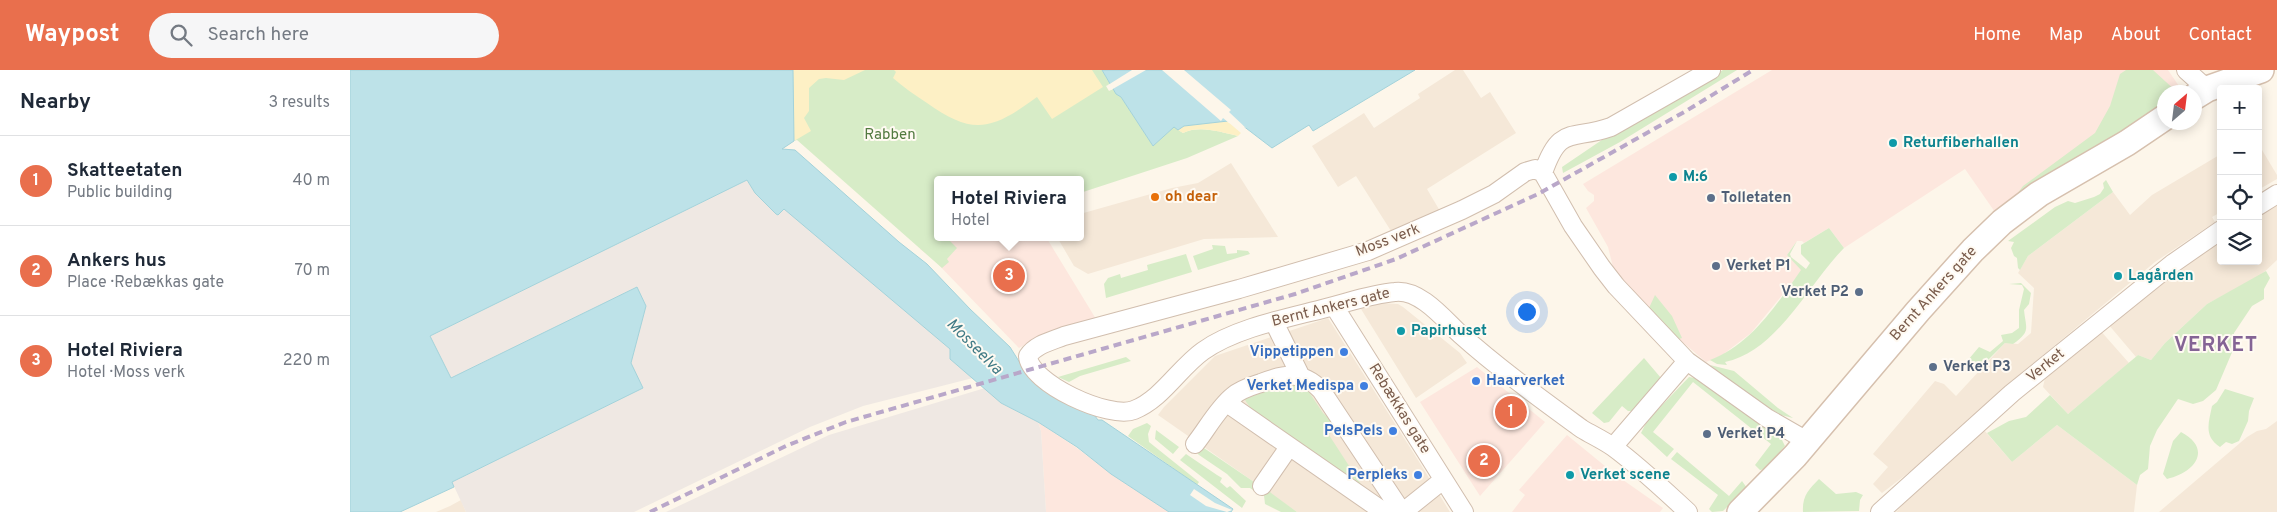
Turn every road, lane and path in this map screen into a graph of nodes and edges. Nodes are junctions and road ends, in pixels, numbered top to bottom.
1 (1711, 70) edge
2 (2186, 70) edge
3 (2261, 70) edge
4 (2196, 85) edge
5 (2202, 93) edge
6 (2157, 123) edge
7 (1543, 173) junction
8 (2277, 194) edge
9 (2262, 203) edge
10 (2217, 233) edge
11 (1334, 306) junction
12 (1274, 322) junction
13 (1687, 361) junction
14 (1300, 376) junction
15 (1227, 403) junction
16 (1111, 412) joint
17 (1806, 441) junction
18 (1195, 444) dead end
19 (1613, 447) junction
20 (1289, 448) junction
21 (1443, 480) junction
22 (1262, 486) dead end
23 (1384, 512) edge
24 (1403, 512) edge
25 (1464, 512) edge
26 (1688, 512) edge
27 (1740, 512) edge
28 (1880, 512) edge

1 - 7 street
2 - 4 street
3 - 5 street
6 - 17 street, Bernt Ankers gate
7 - 13 street
7 - 16 street, Moss verk
8 - 9 street
10 - 28 street, Verket
11 - 12 street, Bernt Ankers gate
11 - 19 street, Bernt Ankers gate
11 - 21 street, Rebækkas gate
12 - 14 street
12 - 16 street, Bernt Ankers gate
13 - 17 street
13 - 19 street
14 - 15 street
14 - 24 street
15 - 18 street
15 - 20 street
17 - 27 street, Bernt Ankers gate
19 - 26 street, Bernt Ankers gate
20 - 22 street
20 - 23 street
21 - 24 street
21 - 25 street, Rebækkas gate

